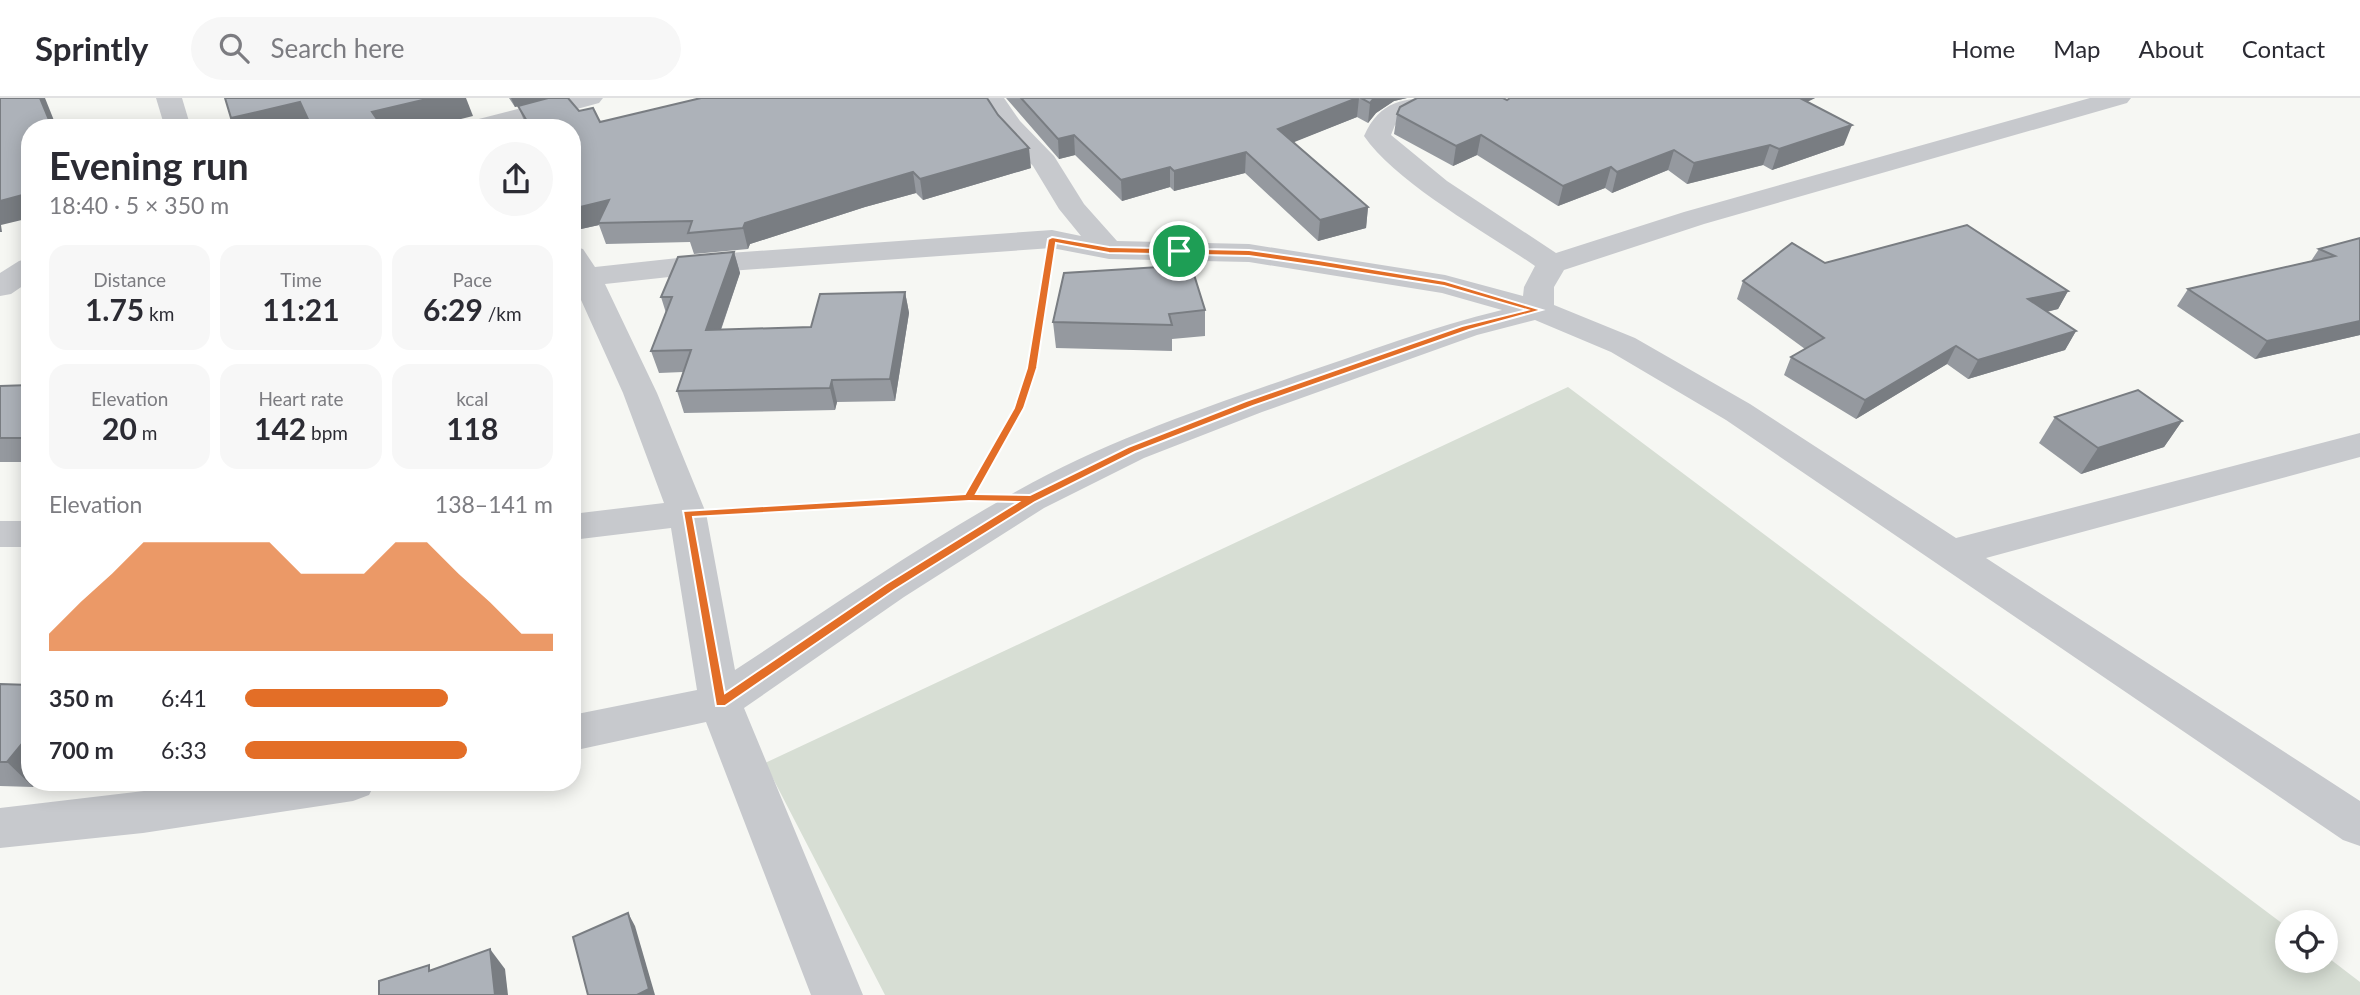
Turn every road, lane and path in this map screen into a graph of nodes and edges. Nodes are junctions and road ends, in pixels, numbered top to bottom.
1 (169, 98) edge
2 (590, 98) edge
3 (991, 98) edge
4 (1427, 98) edge
5 (2118, 98) edge
6 (175, 119) edge
7 (513, 119) edge
8 (1052, 239) junction
9 (1109, 250) junction
10 (1552, 264) junction
11 (581, 266) edge
12 (581, 270) edge
13 (1538, 310) junction
14 (2360, 444) edge
15 (956, 498) dead end
16 (1031, 499) junction
17 (687, 513) junction
18 (581, 526) edge
19 (0, 534) edge
20 (21, 534) edge
21 (1953, 553) junction
22 (720, 702) junction
23 (581, 731) edge
24 (292, 791) edge
25 (2360, 826) edge
26 (0, 828) edge
27 (837, 995) edge

1 - 6 street
2 - 7 street
3 - 9 street
4 - 10 street
5 - 10 street
8 - 9 street
8 - 11 street
8 - 16 path
9 - 13 street
10 - 13 street
12 - 17 street
13 - 16 street
13 - 21 street
14 - 21 street
15 - 17 path
16 - 22 street
17 - 18 street
17 - 22 street
19 - 20 street
21 - 25 street
22 - 23 street
22 - 27 street
24 - 26 street

